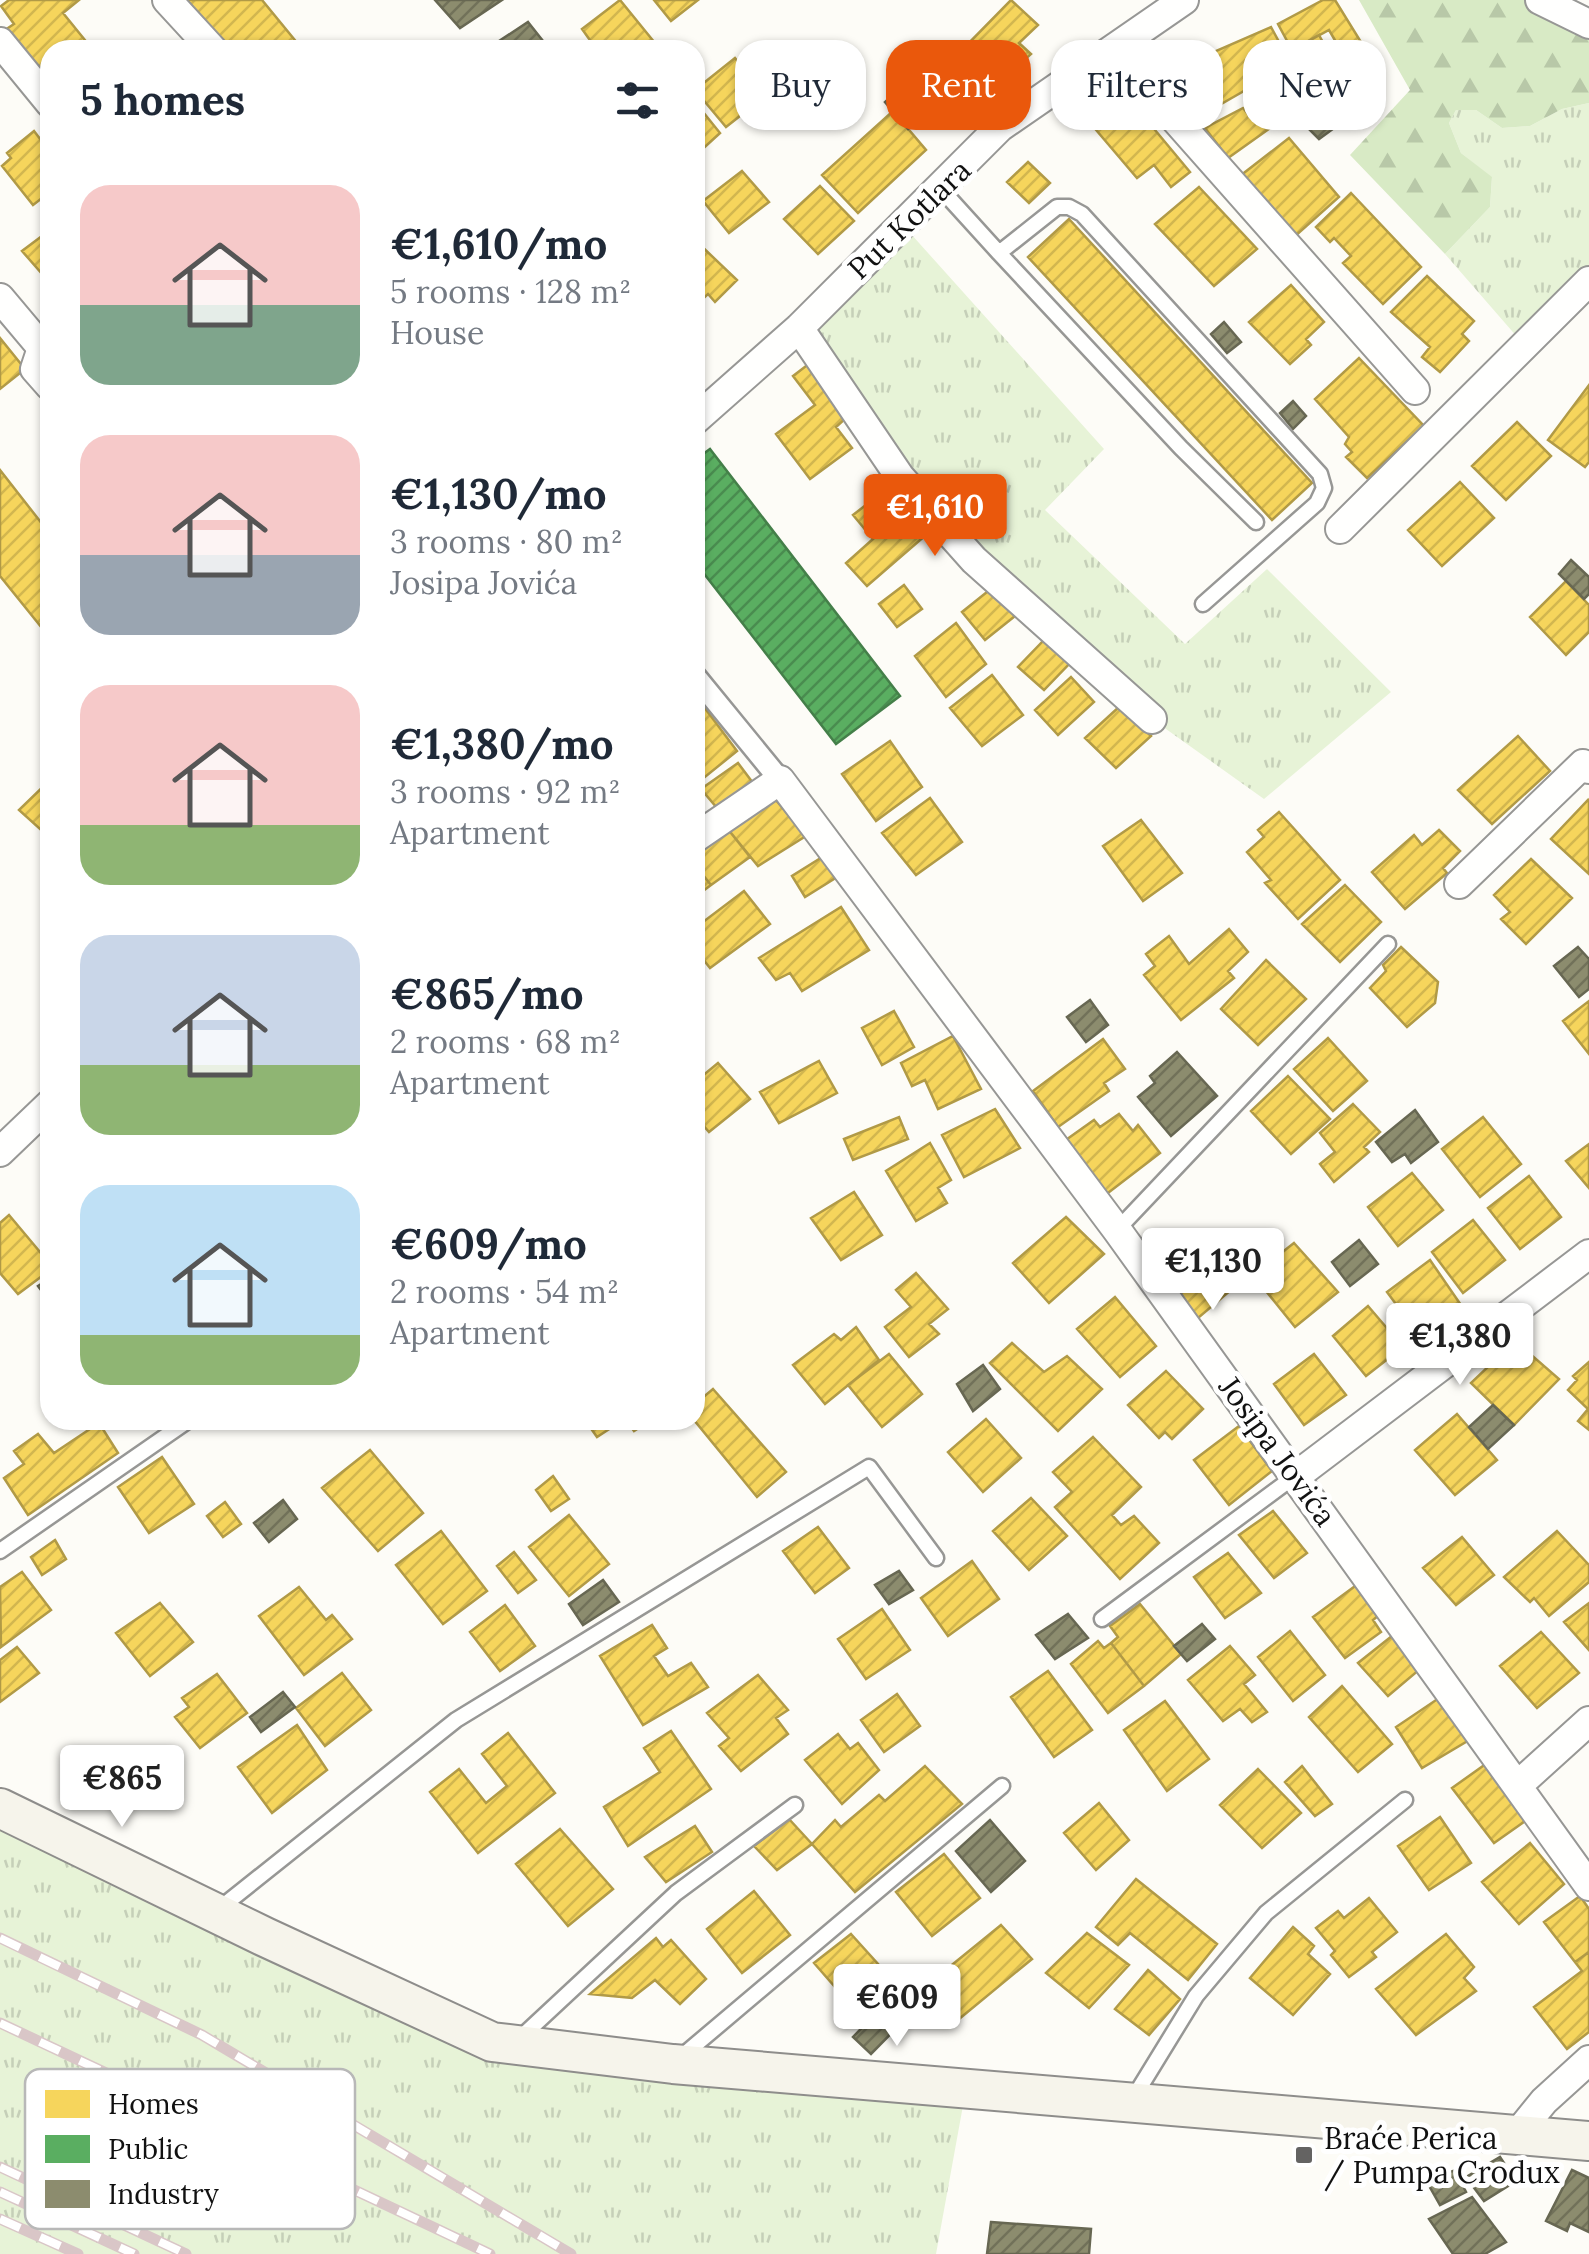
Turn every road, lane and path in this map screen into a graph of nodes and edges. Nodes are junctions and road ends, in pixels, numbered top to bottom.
1 (167, 0) edge
2 (1184, 0) edge
3 (1540, 0) edge
4 (1589, 24) edge
5 (204, 40) edge
6 (1125, 40) edge
7 (0, 42) edge
8 (40, 90) edge
9 (1051, 92) edge
10 (1186, 130) edge
11 (940, 188) junction
12 (999, 253) junction
13 (1589, 281) edge
14 (0, 298) edge
15 (799, 328) junction
16 (40, 339) edge
17 (1416, 390) dead end
18 (705, 411) edge
19 (1256, 522) dead end
20 (1340, 528) dead end
21 (1202, 604) dead end
22 (705, 688) edge
23 (1152, 720) dead end
24 (1589, 769) edge
25 (780, 780) junction
26 (705, 831) edge
27 (1459, 884) dead end
28 (1388, 944) dead end
29 (40, 1114) edge
30 (0, 1152) edge
31 (1117, 1230) junction
32 (1589, 1254) edge
33 (175, 1430) edge
34 (1296, 1476) junction
35 (0, 1551) edge
36 (936, 1558) dead end
37 (1102, 1619) dead end
38 (1589, 1721) edge
39 (1002, 1786) dead end
40 (1517, 1786) junction
41 (1405, 1800) dead end
42 (795, 1805) dead end
43 (0, 1808) edge
44 (1589, 1886) edge
45 (215, 1913) junction
46 (514, 2044) junction
47 (1589, 2060) edge
48 (673, 2064) junction
49 (1130, 2102) junction
50 (1518, 2133) junction
51 (1589, 2140) edge

1 - 5 street
2 - 6 street, Put Kotlara
3 - 4 street
7 - 8 street
9 - 11 street, Put Kotlara
10 - 17 street
11 - 12 lane
11 - 15 street, Put Kotlara
12 - 19 lane
12 - 21 lane
13 - 20 street
14 - 16 street
15 - 18 street, Put Kotlara
15 - 23 street
22 - 25 street
24 - 27 street
25 - 26 street
25 - 31 street, Josipa Jovića
28 - 31 lane
29 - 30 street
31 - 34 street, Josipa Jovića
32 - 34 street
33 - 35 lane
34 - 37 lane
34 - 40 street, Josipa Jovića
36 - 45 lane
38 - 40 street
39 - 48 lane
40 - 44 street, Josipa Jovića
41 - 49 lane
42 - 46 lane
43 - 45 main road
45 - 46 main road
46 - 48 main road
47 - 50 street
48 - 49 main road
49 - 50 main road
50 - 51 main road

